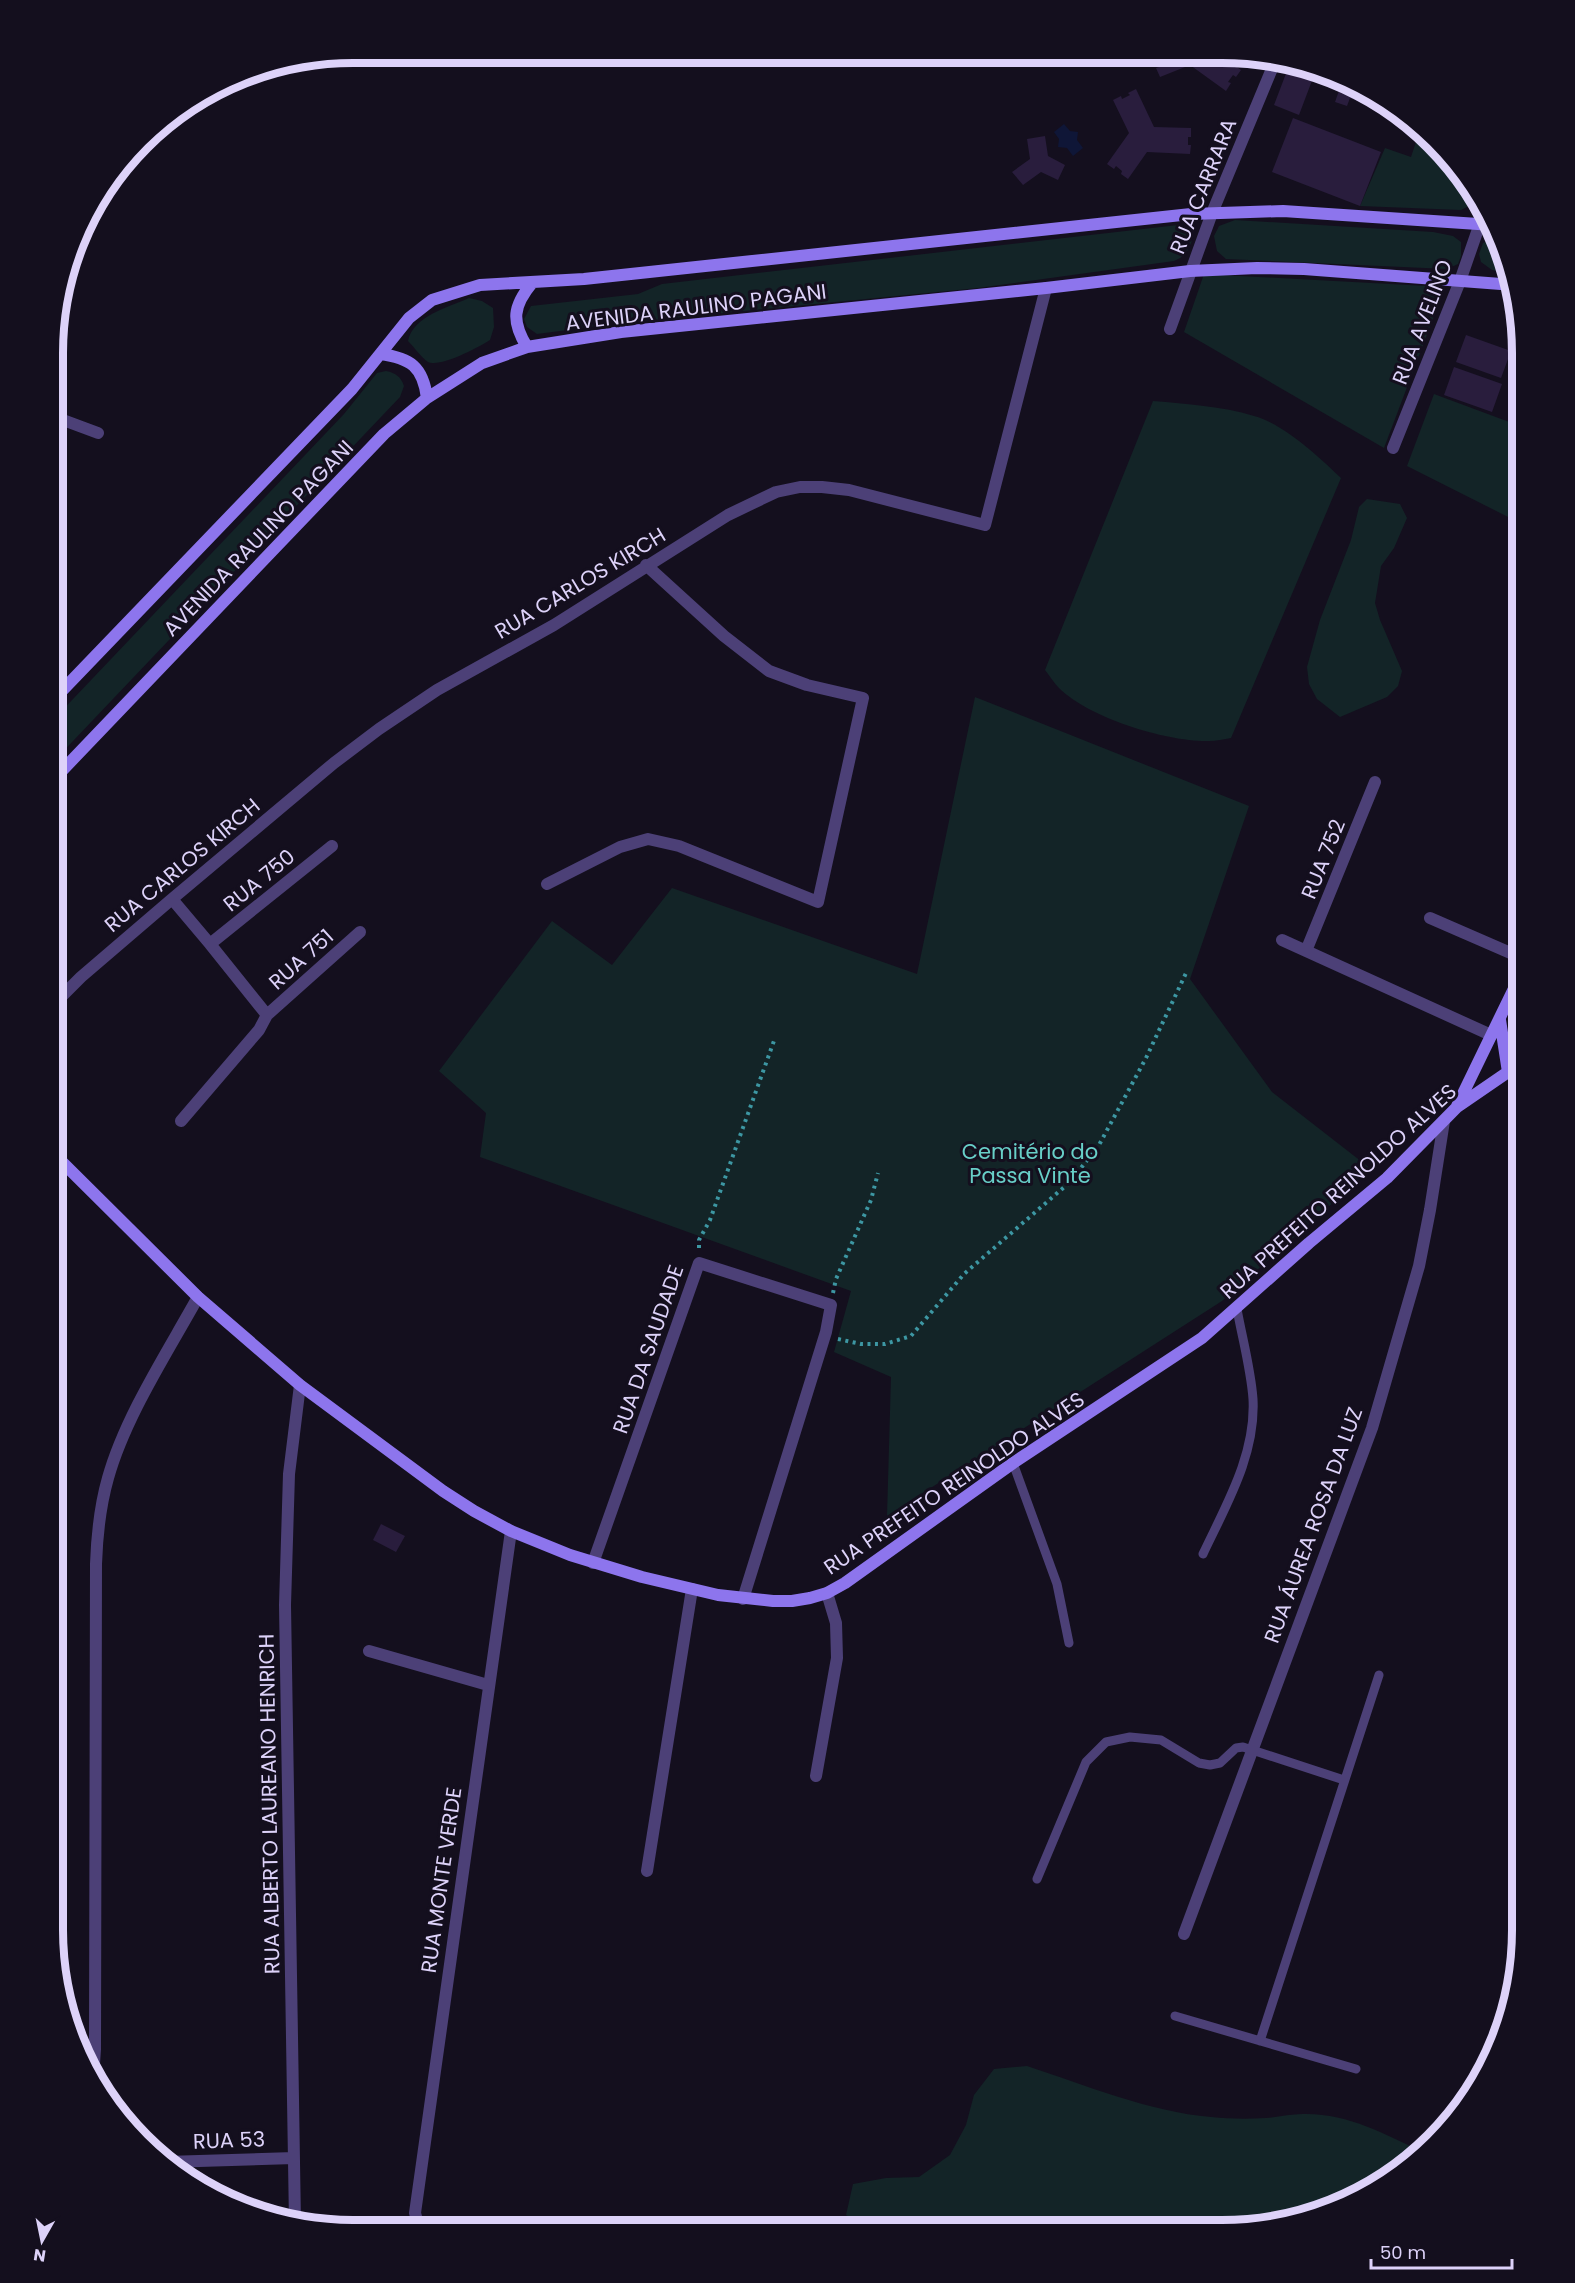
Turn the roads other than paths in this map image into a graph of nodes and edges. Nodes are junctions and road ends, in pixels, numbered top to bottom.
1 (1272, 68) edge
2 (1212, 213) junction
3 (1480, 221) edge
4 (1478, 224) junction
5 (1482, 224) edge
6 (1190, 271) junction
7 (1460, 281) junction
8 (532, 282) junction
9 (1503, 284) edge
10 (1046, 288) junction
11 (1170, 330) dead end
12 (527, 347) junction
13 (380, 354) junction
14 (427, 398) junction
15 (63, 420) edge
16 (98, 433) dead end
17 (1393, 448) dead end
18 (646, 565) junction
19 (63, 690) edge
20 (63, 770) edge
21 (1375, 782) dead end
22 (332, 846) dead end
23 (547, 884) dead end
24 (172, 899) junction
25 (1430, 918) dead end
26 (360, 932) dead end
27 (1282, 940) dead end
28 (210, 944) junction
29 (1306, 951) junction
30 (1512, 954) edge
31 (1512, 993) edge
32 (63, 995) edge
33 (267, 1015) junction
34 (1500, 1019) junction
35 (1491, 1035) junction
36 (1512, 1064) edge
37 (1512, 1071) edge
38 (1508, 1072) junction
39 (1457, 1107) junction
40 (181, 1121) dead end
41 (1444, 1121) junction
42 (63, 1163) edge
43 (198, 1297) junction
44 (1237, 1309) junction
45 (300, 1384) junction
46 (1013, 1463) junction
47 (511, 1531) junction
48 (1203, 1554) dead end
49 (593, 1563) junction
50 (692, 1589) junction
51 (827, 1593) junction
52 (743, 1599) junction
53 (1070, 1643) dead end
54 (369, 1651) dead end
55 (1379, 1675) dead end
56 (488, 1685) junction
57 (1251, 1748) junction
58 (816, 1776) dead end
59 (1344, 1780) junction
60 (646, 1871) dead end
61 (1037, 1879) dead end
62 (1184, 1934) dead end
63 (1175, 2016) dead end
64 (1260, 2041) junction
65 (94, 2060) edge
66 (1356, 2069) dead end
67 (294, 2158) junction
68 (178, 2162) edge
69 (295, 2214) edge
70 (417, 2220) edge

1 - 2 street, RUA CARRARA
2 - 4 main road, AVENIDA RAULINO PAGANI
2 - 6 street, RUA CARRARA
2 - 8 main road, AVENIDA RAULINO PAGANI
3 - 4 street, RUA AVELINO
4 - 5 main road, AVENIDA RAULINO PAGANI
4 - 7 street, RUA AVELINO
6 - 7 main road, AVENIDA RAULINO PAGANI
6 - 10 main road, AVENIDA RAULINO PAGANI
6 - 11 street, RUA CARRARA
7 - 9 main road, AVENIDA RAULINO PAGANI
7 - 17 street, RUA AVELINO
8 - 12 main road
8 - 13 main road, AVENIDA RAULINO PAGANI
10 - 12 main road, AVENIDA RAULINO PAGANI
10 - 18 street, RUA CARLOS KIRCH
12 - 14 main road, AVENIDA RAULINO PAGANI
13 - 14 main road
13 - 19 main road, AVENIDA RAULINO PAGANI
14 - 20 main road, AVENIDA RAULINO PAGANI
15 - 16 street
18 - 23 street
18 - 24 street, RUA CARLOS KIRCH
21 - 29 street, RUA 752
22 - 28 street, RUA 750
24 - 28 street
24 - 32 street, RUA CARLOS KIRCH
25 - 30 street
26 - 33 street, RUA 751
27 - 29 street
28 - 33 street
29 - 35 street
31 - 34 main road
33 - 40 street, RUA 751
34 - 35 main road
34 - 38 main road
35 - 39 main road
36 - 38 main road
37 - 38 main road
38 - 39 main road, RUA PREFEITO REINOLDO ALVES
39 - 41 main road, RUA PREFEITO REINOLDO ALVES
41 - 44 main road, RUA PREFEITO REINOLDO ALVES
41 - 57 street, RUA ÁUREA ROSA DA LUZ
42 - 43 main road, RUA PREFEITO REINOLDO ALVES
43 - 45 main road, RUA PREFEITO REINOLDO ALVES
43 - 65 street
44 - 46 main road, RUA PREFEITO REINOLDO ALVES
44 - 48 lane
45 - 47 main road, RUA PREFEITO REINOLDO ALVES
45 - 67 street, RUA ALBERTO LAUREANO HENRICH
46 - 51 main road, RUA PREFEITO REINOLDO ALVES
46 - 53 lane
47 - 49 main road, RUA PREFEITO REINOLDO ALVES
47 - 56 street, RUA MONTE VERDE
49 - 50 main road, RUA PREFEITO REINOLDO ALVES
49 - 52 street, RUA DA SAUDADE
50 - 52 main road, RUA PREFEITO REINOLDO ALVES
50 - 60 street
51 - 52 main road, RUA PREFEITO REINOLDO ALVES
51 - 58 street
54 - 56 street
55 - 59 lane
56 - 70 street, RUA MONTE VERDE
57 - 59 lane
57 - 61 lane
57 - 62 street, RUA ÁUREA ROSA DA LUZ
59 - 64 lane
63 - 64 lane
64 - 66 lane
67 - 68 street, RUA 53
67 - 69 street, RUA ALBERTO LAUREANO HENRICH

